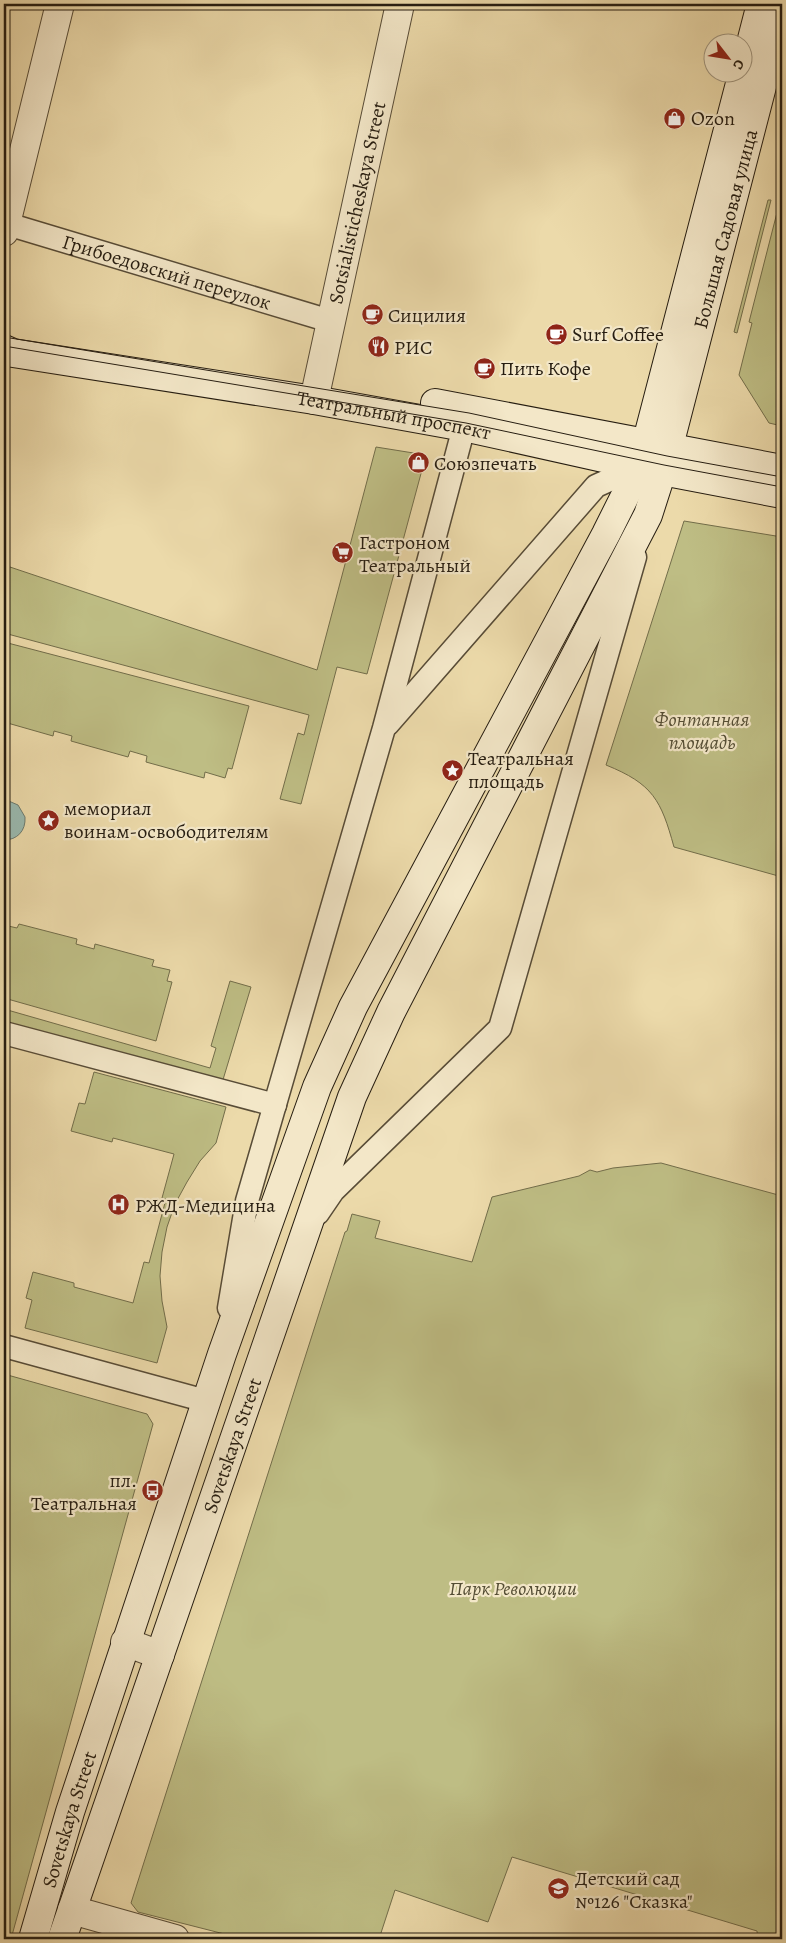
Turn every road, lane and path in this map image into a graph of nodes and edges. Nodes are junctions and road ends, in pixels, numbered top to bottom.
1 (60, 4) edge
2 (400, 4) edge
3 (761, 4) edge
4 (782, 9) edge
5 (753, 32) edge
6 (740, 82) edge
7 (4, 227) edge
8 (330, 321) junction
9 (4, 336) edge
10 (4, 349) edge
11 (315, 392) junction
12 (464, 427) junction
13 (654, 458) junction
14 (782, 469) edge
15 (782, 494) edge
16 (648, 515) junction
17 (384, 728) junction
18 (4, 1033) edge
19 (275, 1105) junction
20 (304, 1235) junction
21 (4, 1346) edge
22 (222, 1354) junction
23 (206, 1401) junction
24 (125, 1642) junction
25 (160, 1655) junction
26 (72, 1910) junction
27 (33, 1939) edge
28 (62, 1939) edge
29 (175, 1939) edge

1 - 7 main road
2 - 8 main road, Sotsialisticheskaya Street
3 - 5 main road, Большая Садовая улица
4 - 13 main road, Большая Садовая улица
6 - 13 main road, Большая Садовая улица
7 - 8 street, Грибоедовский переулок
8 - 11 main road, Sotsialisticheskaya Street
9 - 11 main road, Театральный проспект
10 - 11 main road, Театральный проспект
11 - 12 main road, Театральный проспект
11 - 13 main road, Театральный проспект
12 - 13 main road, Театральный проспект
12 - 17 street
13 - 14 main road, Театральный проспект
13 - 15 main road, Театральный проспект
13 - 16 main road
13 - 17 street
13 - 22 main road
16 - 20 main road
16 - 20 street
17 - 19 street
18 - 19 street
19 - 22 street
20 - 25 main road, Sovetskaya Street
21 - 23 street
22 - 23 main road, Sovetskaya Street
23 - 24 main road, Sovetskaya Street
24 - 25 main road
24 - 27 main road, Sovetskaya Street
25 - 26 main road, Sovetskaya Street
26 - 28 main road, Sovetskaya Street
26 - 29 main road

